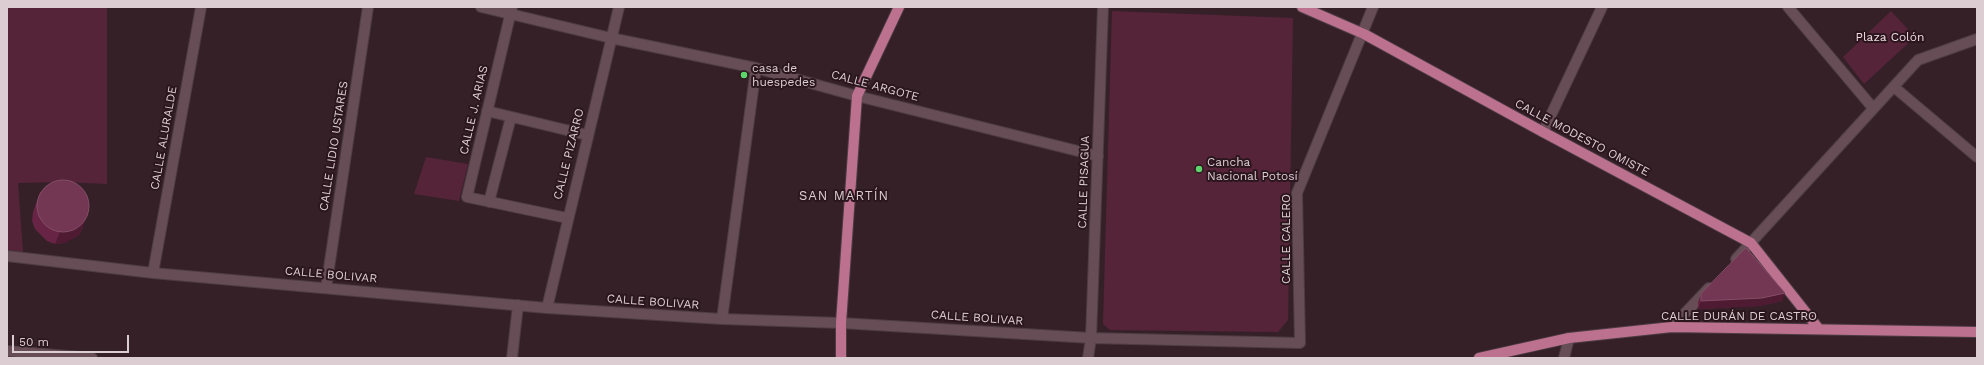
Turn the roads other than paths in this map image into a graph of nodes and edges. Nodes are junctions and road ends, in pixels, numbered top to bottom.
1 (201, 7) edge
2 (368, 7) edge
3 (481, 7) edge
4 (619, 7) edge
5 (899, 7) edge
6 (1103, 7) edge
7 (1302, 7) edge
8 (1373, 7) edge
9 (1602, 7) edge
10 (1788, 7) edge
11 (511, 11) edge
12 (1364, 34) junction
13 (611, 38) junction
14 (1977, 39) edge
15 (756, 68) junction
16 (1894, 86) junction
17 (857, 96) junction
18 (1873, 108) junction
19 (487, 111) junction
20 (511, 117) junction
21 (1543, 132) junction
22 (587, 135) junction
23 (1098, 156) junction
24 (1977, 157) edge
25 (489, 202) junction
26 (567, 218) junction
27 (1751, 242) junction
28 (7, 256) edge
29 (1730, 265) edge
30 (153, 273) junction
31 (1714, 282) edge
32 (326, 288) junction
33 (518, 305) junction
34 (547, 308) junction
35 (722, 320) junction
36 (841, 323) junction
37 (1672, 327) junction
38 (1819, 329) junction
39 (1977, 332) edge
40 (1091, 338) junction
41 (1569, 338) junction
42 (1300, 343) joint
43 (7, 352) edge
44 (92, 358) edge
45 (512, 358) edge
46 (841, 358) edge
47 (1088, 358) edge
48 (1479, 358) edge
49 (1564, 358) edge

1 - 30 street, CALLE ALURALDE
2 - 32 street, CALLE LIDIO USTARES
3 - 11 street, CALLE ARGOTE
4 - 13 street, CALLE PIZARRO
5 - 17 main road
6 - 23 street, CALLE PISAGUA
7 - 12 main road, CALLE MODESTO OMISTE
8 - 12 street, CALLE CALERO
9 - 21 street
10 - 18 street
11 - 13 street, CALLE ARGOTE
11 - 19 street, CALLE J. ARIAS
12 - 21 main road, CALLE MODESTO OMISTE
12 - 42 street, CALLE CALERO
13 - 15 street, CALLE ARGOTE
13 - 22 street, CALLE PIZARRO
14 - 16 street
15 - 17 street, CALLE ARGOTE
15 - 35 street
16 - 18 street
16 - 24 street
17 - 23 street, CALLE ARGOTE
17 - 36 main road
18 - 27 street
19 - 20 street
19 - 25 street, CALLE J. ARIAS
20 - 22 street
20 - 25 street
21 - 27 main road, CALLE MODESTO OMISTE
22 - 26 street, CALLE PIZARRO
23 - 40 street, CALLE PISAGUA
25 - 26 street, CALLE J. ARIAS
26 - 34 street, CALLE PIZARRO
27 - 29 street
27 - 38 main road, CALLE MODESTO OMISTE
28 - 30 street, CALLE BOLIVAR
30 - 32 street, CALLE BOLIVAR
31 - 37 street
32 - 33 street, CALLE BOLIVAR
33 - 34 street, CALLE BOLIVAR
33 - 45 street
34 - 35 street, CALLE BOLIVAR
35 - 36 street, CALLE BOLIVAR
36 - 40 street, CALLE BOLIVAR
36 - 46 main road
37 - 38 main road, CALLE DURÁN DE CASTRO
37 - 41 main road, CALLE DURÁN DE CASTRO
38 - 39 main road, CALLE DURÁN DE CASTRO
40 - 42 street, CALLE BOLIVAR
40 - 47 street, CALLE PISAGUA
41 - 48 main road, CALLE DURÁN DE CASTRO
41 - 49 street
43 - 44 street

